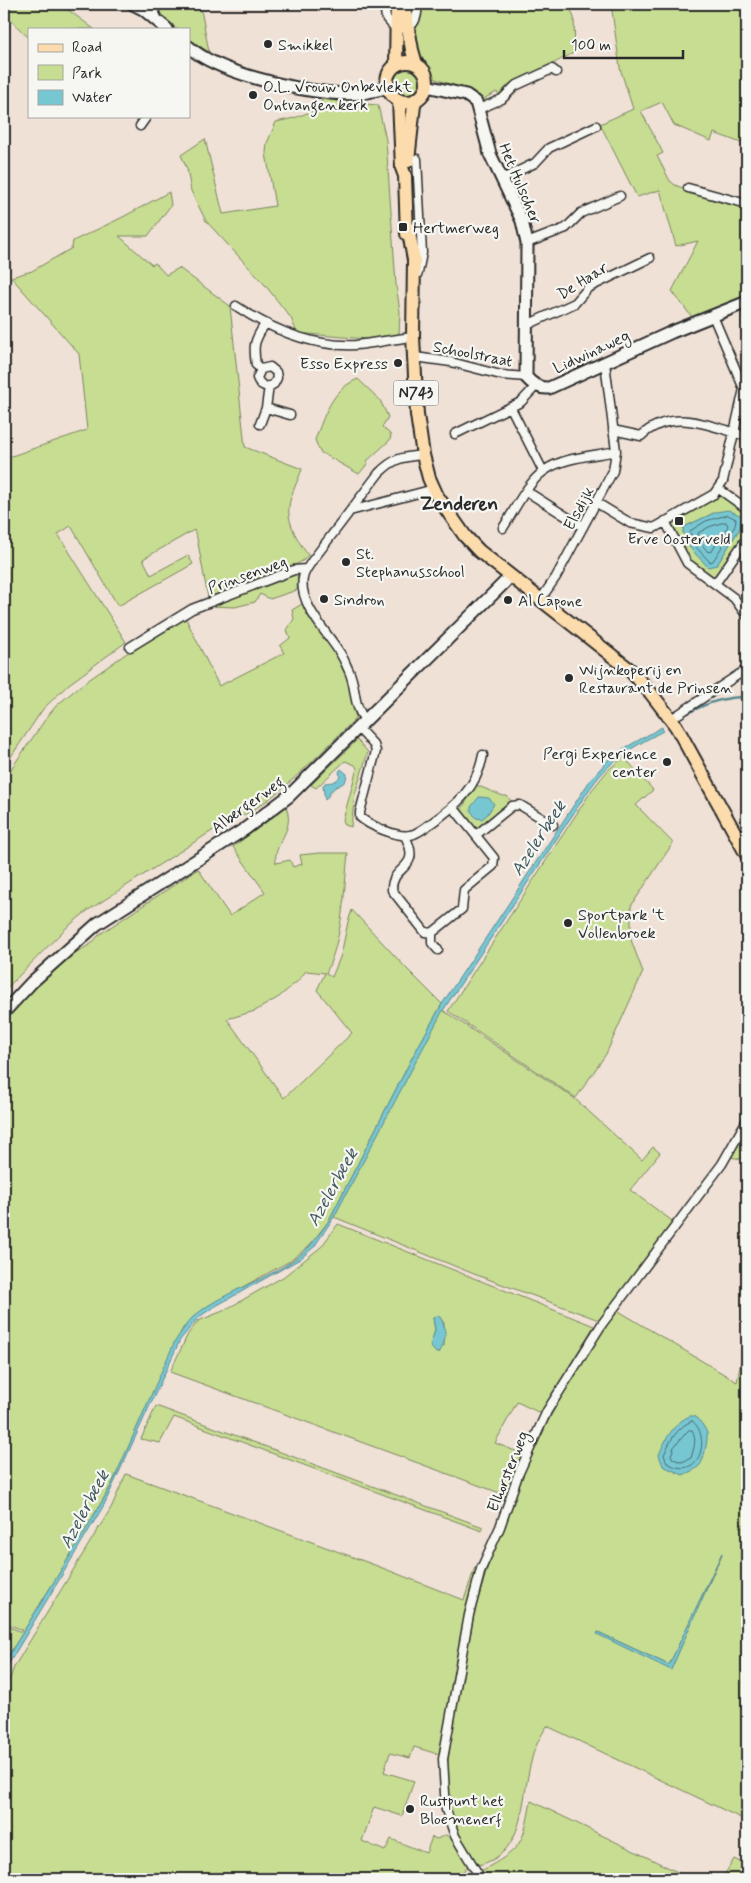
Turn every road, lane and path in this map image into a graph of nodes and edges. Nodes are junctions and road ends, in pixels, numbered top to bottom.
1 (133, 4) edge
2 (151, 4) edge
3 (384, 4) edge
4 (397, 4) edge
5 (404, 4) edge
6 (416, 4) edge
7 (157, 20) junction
8 (166, 28) edge
9 (402, 28) junction
10 (190, 51) edge
11 (416, 64) junction
12 (396, 65) junction
13 (556, 72) dead end
14 (427, 86) junction
15 (388, 87) junction
16 (416, 99) junction
17 (399, 100) junction
18 (478, 109) junction
19 (146, 118) edge
20 (140, 126) dead end
21 (596, 126) dead end
22 (417, 159) dead end
23 (405, 176) junction
24 (502, 179) junction
25 (688, 188) dead end
26 (620, 196) dead end
27 (747, 204) edge
28 (420, 206) junction
29 (407, 207) junction
30 (408, 227) junction
31 (527, 243) junction
32 (650, 258) dead end
33 (413, 278) junction
34 (747, 302) edge
35 (236, 306) dead end
36 (713, 316) junction
37 (413, 318) junction
38 (265, 324) junction
39 (527, 325) junction
40 (413, 337) junction
41 (415, 358) junction
42 (605, 363) junction
43 (261, 368) junction
44 (526, 377) junction
45 (269, 386) junction
46 (536, 386) junction
47 (746, 389) edge
48 (266, 408) junction
49 (511, 408) junction
50 (290, 415) dead end
51 (260, 424) dead end
52 (613, 430) junction
53 (735, 433) junction
54 (455, 434) dead end
55 (747, 436) edge
56 (616, 451) junction
57 (423, 455) junction
58 (543, 471) junction
59 (434, 489) junction
60 (718, 489) junction
61 (526, 491) junction
62 (596, 503) junction
63 (747, 509) edge
64 (350, 511) junction
65 (664, 521) junction
66 (583, 527) junction
67 (503, 528) dead end
68 (747, 538) edge
69 (306, 569) junction
70 (510, 576) junction
71 (715, 584) junction
72 (545, 593) dead end
73 (747, 616) edge
74 (130, 647) dead end
75 (747, 669) edge
76 (671, 719) junction
77 (362, 725) junction
78 (483, 755) dead end
79 (454, 808) junction
80 (553, 825) dead end
81 (476, 835) junction
82 (405, 836) junction
83 (747, 855) edge
84 (432, 933) junction
85 (438, 950) dead end
86 (4, 1012) edge
87 (747, 1120) edge
88 (481, 1879) edge

1 - 7 street
2 - 7 street
3 - 9 street
4 - 9 main road
5 - 9 main road
6 - 9 street
7 - 8 street
9 - 11 main road
9 - 12 main road
10 - 15 street
11 - 12 main road
11 - 14 main road
12 - 15 main road
13 - 18 street
14 - 16 main road
14 - 18 street
15 - 17 main road
16 - 17 main road
16 - 23 main road, N743
17 - 23 main road, N743
18 - 24 street, Het Hulscher
19 - 20 street
21 - 24 street
22 - 28 street
23 - 29 main road, N743
24 - 31 street, Het Hulscher
25 - 27 street
26 - 31 street
28 - 29 street
28 - 33 street
29 - 30 main road, N743
30 - 33 main road, N743
30 - 37 main road, N743
31 - 39 street, Het Hulscher
32 - 39 street, De Haar
33 - 37 main road, N743
34 - 36 street, Lidwinaweg
35 - 38 street
36 - 42 street, Lidwinaweg
36 - 47 street
37 - 40 main road, N743
38 - 40 street
38 - 43 street
39 - 44 street, Het Hulscher
40 - 41 main road, N743
41 - 44 street, Schoolstraat
41 - 57 main road, N743
42 - 46 street, Lidwinaweg
42 - 52 street, Elsdijk
43 - 45 street
43 - 45 street
44 - 46 street
45 - 48 street
46 - 49 street, Lidwinaweg
47 - 53 street
48 - 50 street
48 - 51 street
49 - 54 street, Lidwinaweg
49 - 58 street
52 - 53 street
52 - 56 street, Elsdijk
53 - 55 street
53 - 60 street
56 - 58 street
56 - 62 street, Elsdijk
57 - 59 main road, N743
57 - 64 street
58 - 61 street
59 - 64 street
59 - 70 main road, N743
60 - 63 street
60 - 65 street
61 - 66 street
61 - 67 street
62 - 65 street
62 - 66 street, Elsdijk
64 - 69 street
65 - 71 street
66 - 72 street, Elsdijk
68 - 71 street
69 - 74 street, Prinsenweg
69 - 77 street, Prinsenweg
70 - 76 main road, N743
70 - 77 street, Albergerweg
71 - 73 street
75 - 76 street
76 - 83 main road, N743
77 - 82 street, Prinsenweg
77 - 86 street, Albergerweg
78 - 79 street
79 - 81 street
79 - 82 street
80 - 81 street
81 - 84 street
82 - 84 street
84 - 85 street
87 - 88 street, Elhorsterweg

